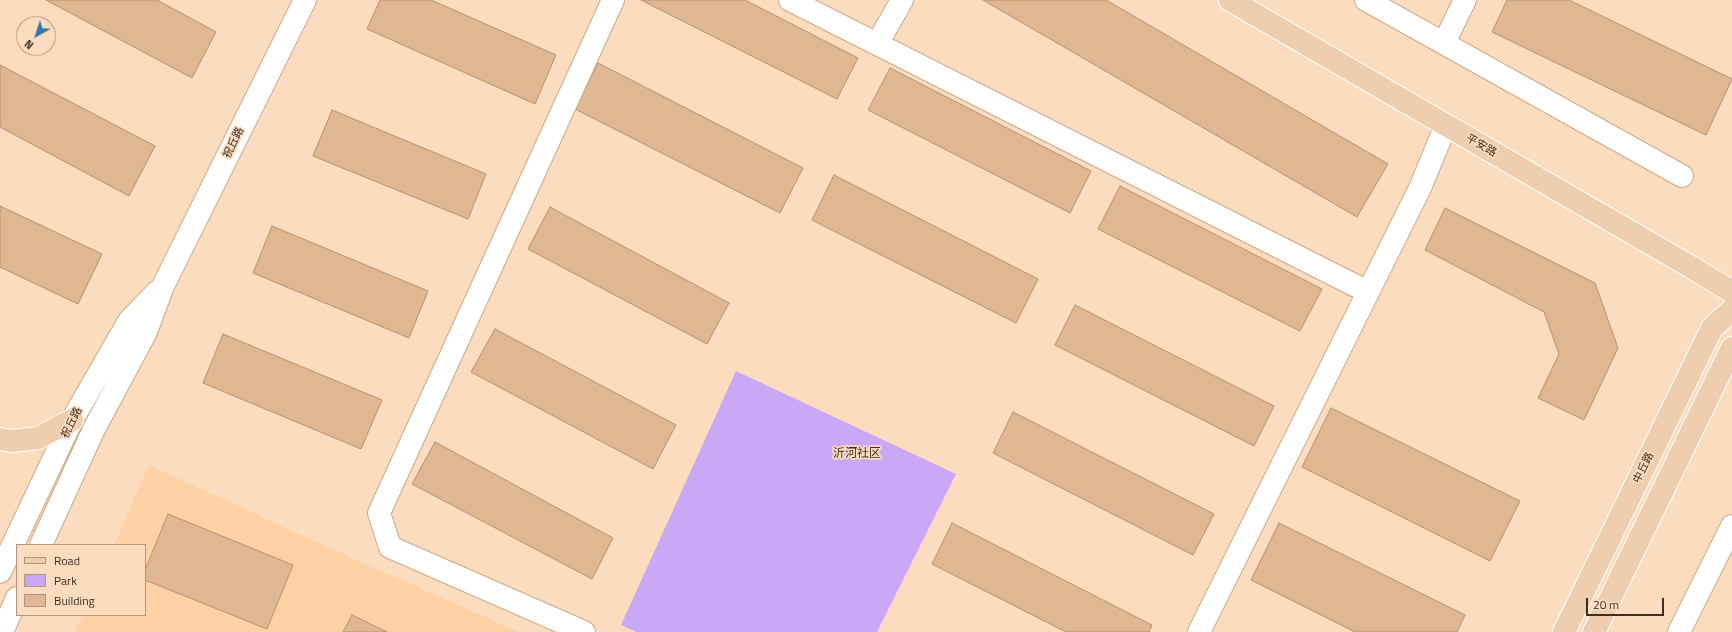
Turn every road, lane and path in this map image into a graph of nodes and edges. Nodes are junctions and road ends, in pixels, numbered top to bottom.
1 (305, 0) edge
2 (613, 0) edge
3 (790, 0) edge
4 (902, 0) edge
5 (1230, 0) edge
6 (1366, 0) edge
7 (1465, 0) edge
8 (877, 44) junction
9 (1444, 44) junction
10 (1446, 126) junction
11 (1682, 176) dead end
12 (163, 286) junction
13 (1368, 292) junction
14 (1732, 292) edge
15 (1732, 310) edge
16 (1732, 348) edge
17 (72, 420) junction
18 (0, 440) edge
19 (1732, 526) edge
20 (41, 544) edge
21 (0, 572) edge
22 (16, 600) edge
23 (2, 632) edge
24 (584, 632) edge
25 (1199, 632) edge
26 (1564, 632) edge
27 (1594, 632) edge
28 (1679, 632) edge

1 - 12 street, 祝丘路
2 - 24 street
3 - 8 street
4 - 8 street
5 - 10 main road, 平安路
6 - 9 street
7 - 9 street
8 - 13 street
9 - 11 street
10 - 13 street
10 - 14 main road, 平安路
12 - 17 street, 祝丘路
12 - 20 street, 祝丘路
13 - 25 street
15 - 26 main road, 中丘路
16 - 27 main road
17 - 18 main road
17 - 21 street, 祝丘路
19 - 28 street
22 - 23 street

